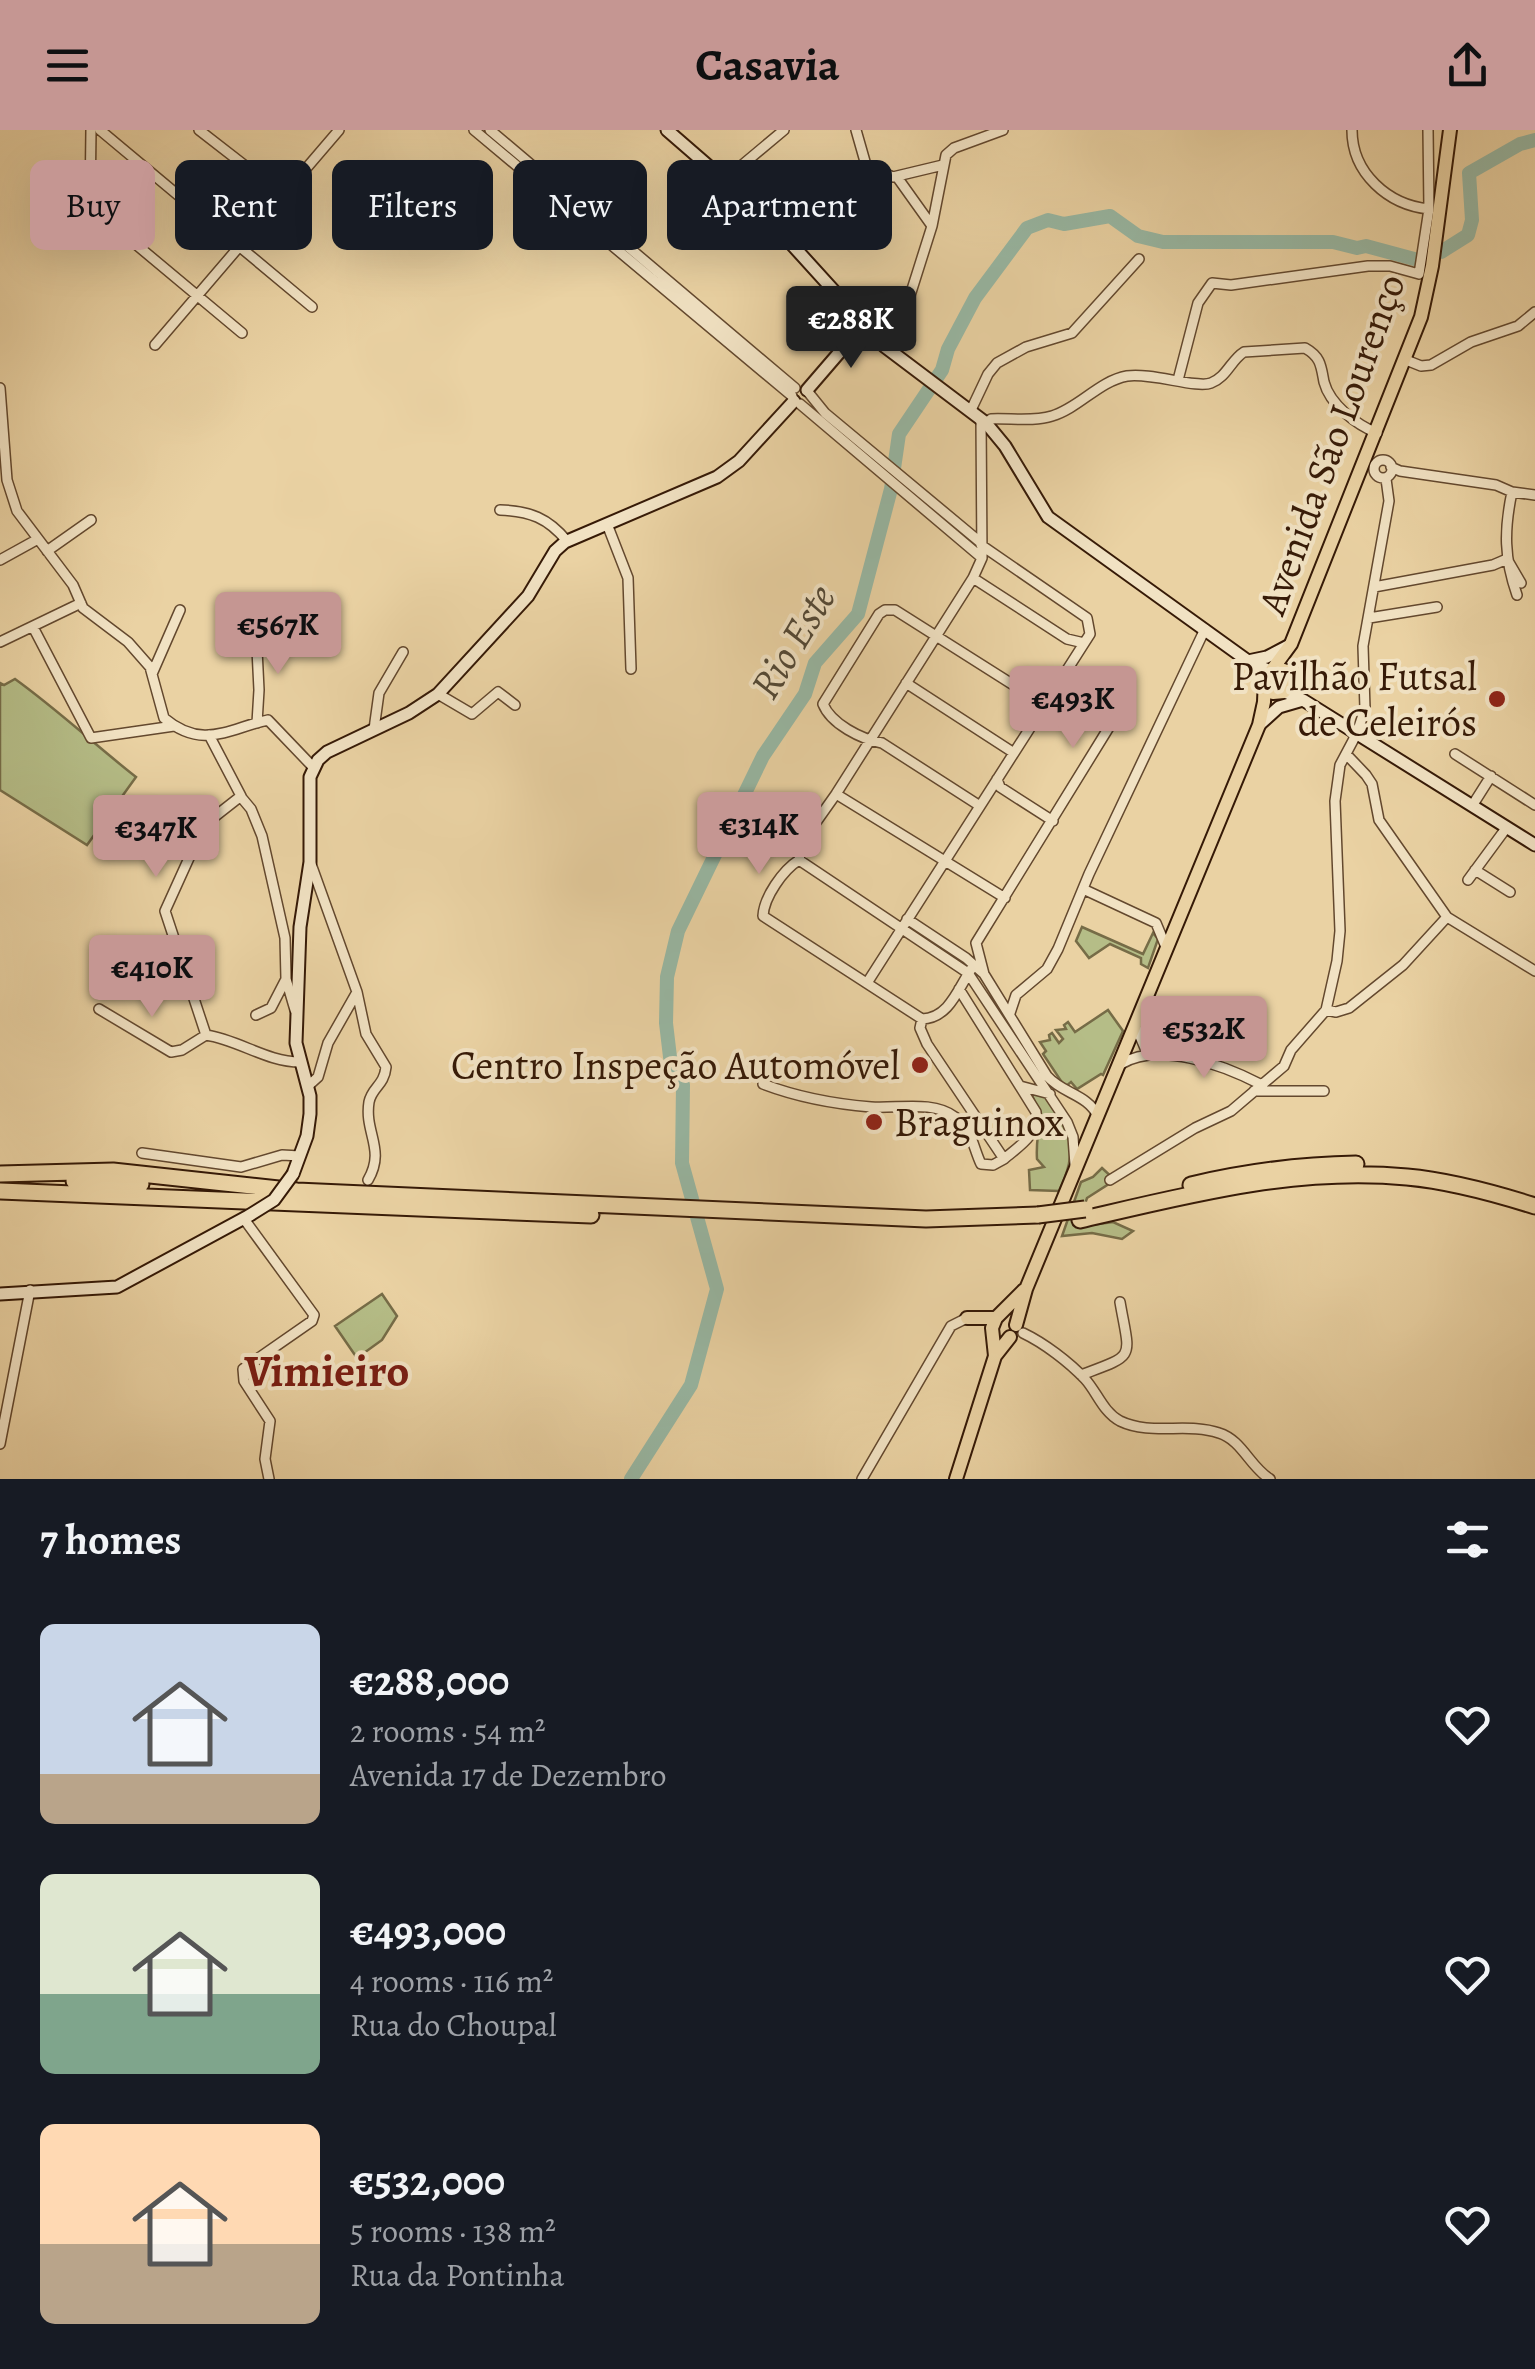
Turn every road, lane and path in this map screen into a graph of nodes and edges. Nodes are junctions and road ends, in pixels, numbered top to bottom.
1 (92, 130) edge
2 (100, 130) edge
3 (199, 130) edge
4 (339, 130) edge
5 (474, 130) edge
6 (490, 130) edge
7 (667, 130) edge
8 (784, 130) edge
9 (856, 130) edge
10 (1003, 130) edge
11 (1351, 130) edge
12 (1428, 130) edge
13 (1450, 130) edge
14 (238, 160) edge
15 (700, 160) edge
16 (748, 160) edge
17 (865, 160) edge
18 (312, 162) edge
19 (943, 165) junction
20 (892, 174) edge
21 (897, 176) junction
22 (175, 193) edge
23 (1433, 213) junction
24 (932, 226) junction
25 (238, 250) edge
26 (242, 250) edge
27 (797, 250) edge
28 (1139, 259) dead end
29 (198, 296) junction
30 (312, 308) dead end
31 (1535, 312) edge
32 (863, 325) junction
33 (242, 333) dead end
34 (154, 345) dead end
35 (889, 350) junction
36 (1406, 360) junction
37 (1178, 380) junction
38 (0, 388) edge
39 (799, 395) junction
40 (979, 417) junction
41 (1377, 432) junction
42 (1003, 443) junction
43 (979, 449) junction
44 (1371, 464) junction
45 (1391, 467) junction
46 (1386, 478) junction
47 (4, 483) edge
48 (1512, 492) junction
49 (1535, 495) edge
50 (500, 510) dead end
51 (91, 520) dead end
52 (608, 524) junction
53 (38, 539) junction
54 (568, 541) junction
55 (981, 543) junction
56 (47, 551) junction
57 (982, 558) junction
58 (1507, 559) junction
59 (0, 560) edge
60 (973, 578) junction
61 (1521, 584) dead end
62 (1374, 587) junction
63 (1517, 595) dead end
64 (80, 603) junction
65 (1437, 607) dead end
66 (180, 610) dead end
67 (1370, 618) junction
68 (33, 627) junction
69 (256, 629) dead end
70 (1205, 629) junction
71 (937, 635) junction
72 (0, 642) edge
73 (1084, 644) junction
74 (1291, 644) junction
75 (403, 652) dead end
76 (1248, 661) junction
77 (631, 669) dead end
78 (152, 674) junction
79 (1268, 677) junction
80 (906, 683) junction
81 (1287, 685) junction
82 (1055, 690) junction
83 (438, 694) junction
84 (1303, 700) junction
85 (514, 705) dead end
86 (1045, 705) junction
87 (257, 723) junction
88 (1259, 725) junction
89 (174, 726) junction
90 (374, 729) junction
91 (1358, 734) junction
92 (210, 735) junction
93 (870, 741) junction
94 (1014, 753) junction
95 (1346, 754) junction
96 (1455, 754) dead end
97 (314, 767) junction
98 (1491, 776) junction
99 (997, 780) junction
100 (836, 794) junction
101 (241, 798) junction
102 (1535, 804) edge
103 (980, 806) junction
104 (1472, 806) junction
105 (1053, 821) junction
106 (1507, 827) junction
107 (1535, 845) edge
108 (799, 860) junction
109 (310, 862) junction
110 (943, 862) junction
111 (1475, 870) junction
112 (1468, 880) dead end
113 (1083, 889) junction
114 (1510, 892) dead end
115 (1005, 898) junction
116 (1182, 912) junction
117 (1447, 917) junction
118 (904, 923) junction
119 (1156, 923) junction
120 (1166, 950) junction
121 (971, 969) junction
122 (1535, 971) edge
123 (984, 974) junction
124 (286, 979) junction
125 (867, 983) junction
126 (960, 989) junction
127 (995, 991) junction
128 (358, 992) junction
129 (1016, 995) junction
130 (99, 1008) dead end
131 (1007, 1009) junction
132 (1326, 1010) junction
133 (995, 1011) junction
134 (256, 1015) dead end
135 (297, 1016) junction
136 (922, 1019) junction
137 (1136, 1026) junction
138 (206, 1035) junction
139 (1152, 1053) junction
140 (300, 1062) junction
141 (1121, 1064) junction
142 (763, 1084) dead end
143 (308, 1086) junction
144 (1020, 1086) junction
145 (1257, 1087) junction
146 (1324, 1091) dead end
147 (1050, 1094) junction
148 (1098, 1116) junction
149 (142, 1152) dead end
150 (300, 1156) junction
151 (1004, 1159) junction
152 (0, 1174) edge
153 (1074, 1177) junction
154 (368, 1180) dead end
155 (1110, 1180) dead end
156 (1444, 1182) junction
157 (0, 1191) edge
158 (1535, 1196) edge
159 (1535, 1206) edge
160 (648, 1212) junction
161 (1082, 1214) junction
162 (1535, 1215) edge
163 (247, 1217) junction
164 (1026, 1288) junction
165 (30, 1290) junction
166 (0, 1294) edge
167 (1120, 1302) dead end
168 (967, 1318) joint
169 (995, 1325) junction
170 (1016, 1331) junction
171 (994, 1356) junction
172 (1081, 1375) junction
173 (0, 1444) edge
174 (270, 1479) edge
175 (862, 1479) edge
176 (956, 1479) edge
177 (1269, 1479) edge

1 - 29 street
2 - 22 street
3 - 14 street
4 - 18 street
5 - 39 street
6 - 39 street
7 - 15 street
8 - 16 street
9 - 17 street
10 - 19 street
11 - 23 street
12 - 23 street
13 - 23 main road, Avenida São Lourenço
19 - 21 street
19 - 24 street
20 - 21 street
21 - 24 street
23 - 36 main road, Avenida São Lourenço
23 - 37 street
24 - 35 street
25 - 29 street
26 - 30 street
27 - 32 street
28 - 40 street
29 - 33 street
29 - 34 street
31 - 36 street
32 - 35 street
32 - 39 street
35 - 40 street
36 - 41 main road, Avenida São Lourenço
37 - 40 street
37 - 41 street
38 - 47 street
39 - 52 street
39 - 55 street
39 - 57 street
40 - 42 street
40 - 43 street
41 - 44 main road, Avenida São Lourenço
42 - 43 street
42 - 70 street
43 - 55 street
44 - 45 street
44 - 46 street
44 - 74 main road, Avenida São Lourenço
45 - 46 street
45 - 48 street
46 - 62 street
47 - 53 street
48 - 49 street
48 - 58 street
50 - 54 street
51 - 56 street
52 - 54 street
52 - 77 street
53 - 56 street
53 - 59 street
54 - 83 street
55 - 57 street
55 - 73 street
56 - 64 street
57 - 60 street
58 - 61 street
58 - 62 street
58 - 63 street
60 - 71 street
60 - 73 street
62 - 67 street
64 - 68 street
64 - 78 street
65 - 67 street
66 - 78 street
67 - 91 street
68 - 72 street
68 - 89 street
69 - 87 street
70 - 76 street
70 - 113 street
71 - 80 street
71 - 86 street
71 - 93 street
73 - 82 street
74 - 76 street
74 - 79 main road
74 - 81 main road
75 - 90 street
76 - 79 street
78 - 89 street
79 - 81 main road
79 - 81 main road
79 - 88 main road
80 - 93 street
80 - 94 street
81 - 84 street
81 - 88 main road
82 - 86 street
82 - 105 street
83 - 85 street
83 - 90 street
84 - 88 street
84 - 91 street
86 - 94 street
87 - 92 street
87 - 97 street
88 - 116 main road
89 - 92 street
90 - 97 street
91 - 95 street
91 - 104 street
92 - 101 street
93 - 100 street
93 - 103 street
94 - 99 street
95 - 117 street
95 - 132 street
96 - 98 street
97 - 109 street
98 - 102 street
98 - 104 street
99 - 103 street
99 - 105 street
100 - 108 street
100 - 110 street
101 - 124 street
101 - 138 street
103 - 110 street
104 - 106 street
105 - 115 street
106 - 107 street
106 - 111 street
108 - 118 street
108 - 125 street
109 - 128 street
109 - 135 street
110 - 115 street
110 - 118 street
111 - 112 street
111 - 114 street
113 - 119 street
113 - 129 street
115 - 123 street
116 - 119 street
116 - 120 main road
117 - 122 street
117 - 132 street
118 - 121 street
118 - 125 street
119 - 120 street
120 - 137 main road
121 - 123 street
121 - 126 street
121 - 133 street
123 - 127 street
124 - 134 street
124 - 135 street
125 - 136 street
126 - 136 street
126 - 144 street
127 - 129 street
127 - 131 street
128 - 143 street
128 - 154 street
129 - 131 street
130 - 138 street
131 - 133 street
131 - 148 street
132 - 145 street
133 - 147 street
135 - 140 street
136 - 151 street
137 - 139 street
137 - 141 main road
138 - 140 street
139 - 141 street
139 - 145 street
140 - 143 street
141 - 148 main road
142 - 151 street
143 - 150 street
144 - 147 street
144 - 151 street
145 - 146 street
145 - 155 street
147 - 153 street
148 - 153 main road
149 - 150 street
150 - 163 street, bridge
152 - 160 highway
153 - 164 main road
156 - 159 highway
156 - 161 highway
156 - 162 highway
157 - 160 highway
158 - 161 highway
160 - 161 highway, bridge
163 - 165 street
163 - 174 street
164 - 169 main road
164 - 170 main road
165 - 166 street
165 - 173 street
167 - 172 street
168 - 169 main road
168 - 175 street
169 - 170 main road
169 - 170 main road
169 - 171 main road
170 - 171 main road
170 - 172 street
171 - 176 main road
172 - 177 street

